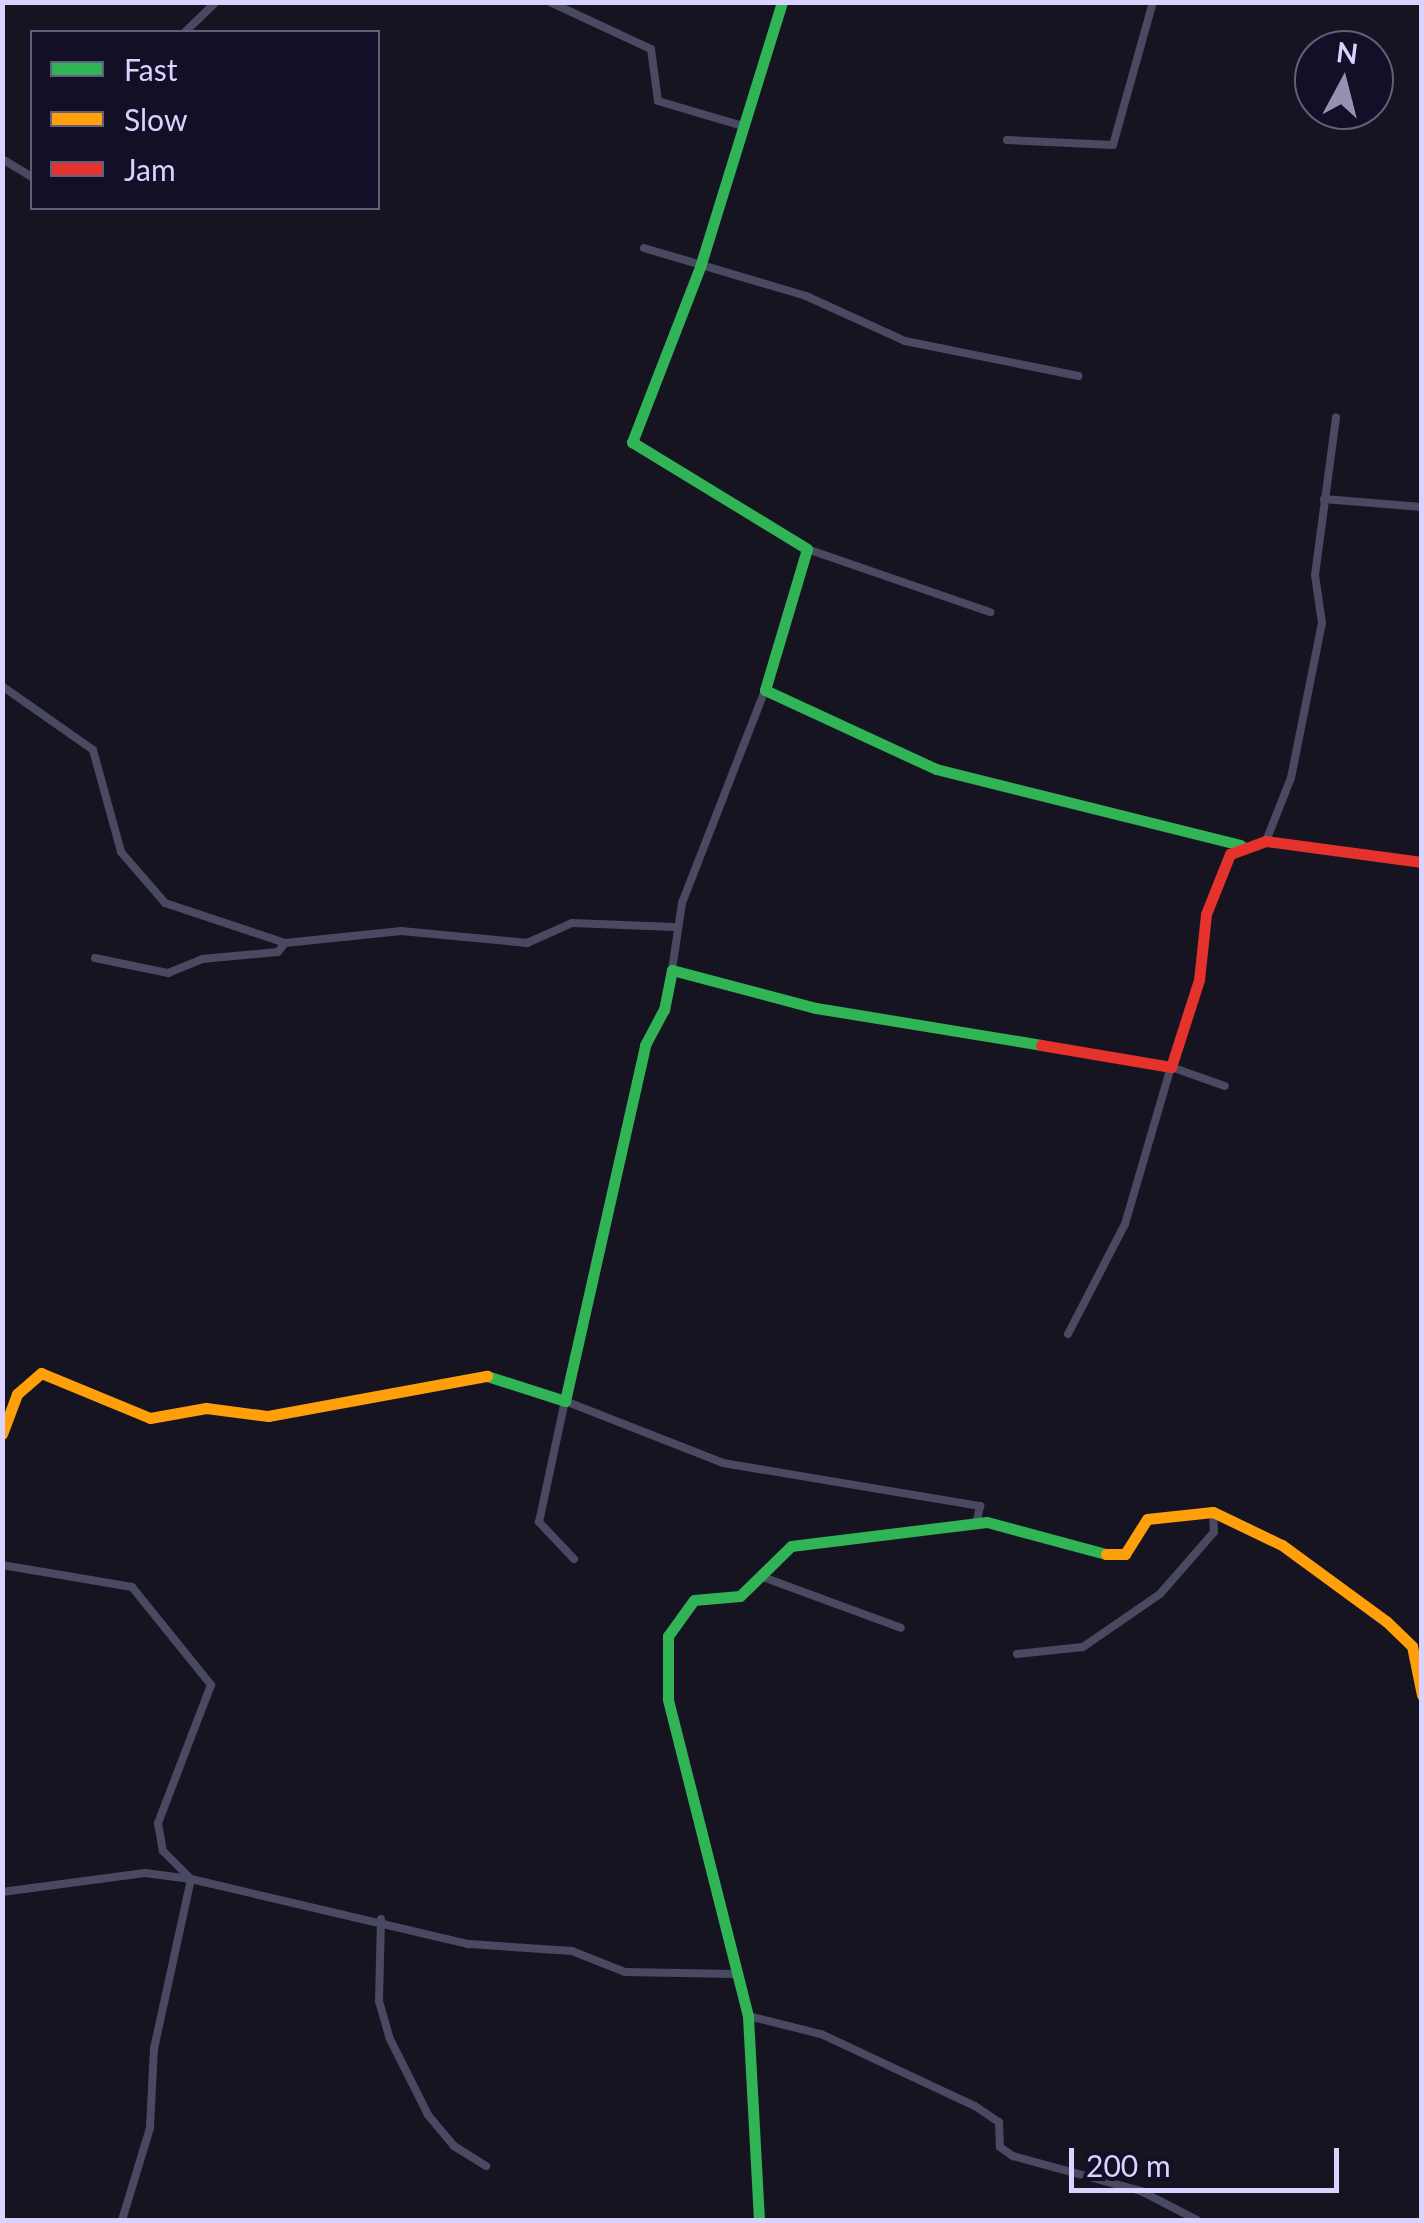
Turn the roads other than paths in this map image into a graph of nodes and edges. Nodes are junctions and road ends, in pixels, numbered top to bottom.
1 (216, 2) edge
2 (550, 2) edge
3 (782, 2) edge
4 (1153, 2) edge
5 (187, 30) edge
6 (744, 126) junction
7 (1007, 140) dead end
8 (2, 159) edge
9 (30, 176) edge
10 (644, 248) dead end
11 (700, 267) junction
12 (1078, 376) dead end
13 (1336, 416) dead end
14 (1324, 499) junction
15 (1422, 507) edge
16 (807, 549) junction
17 (990, 612) dead end
18 (2, 686) edge
19 (765, 690) junction
20 (1266, 841) junction
21 (1242, 845) junction
22 (1422, 862) edge
23 (674, 927) junction
24 (285, 944) junction
25 (95, 958) dead end
26 (672, 970) junction
27 (1171, 1067) junction
28 (1225, 1086) dead end
29 (1068, 1334) dead end
30 (566, 1401) junction
31 (6, 1408) edge
32 (2, 1434) edge
33 (1214, 1512) junction
34 (961, 1523) junction
35 (574, 1559) dead end
36 (2, 1565) edge
37 (759, 1576) junction
38 (902, 1628) dead end
39 (1017, 1654) dead end
40 (1422, 1695) edge
41 (191, 1880) junction
42 (2, 1892) edge
43 (381, 1919) junction
44 (735, 1974) junction
45 (748, 2016) junction
46 (486, 2166) dead end
47 (122, 2220) edge
48 (760, 2220) edge
49 (1196, 2220) edge

1 - 5 street
2 - 6 street
3 - 6 street
4 - 7 street
6 - 11 street
8 - 9 street
10 - 11 street
11 - 12 street
11 - 16 street
13 - 14 street
14 - 15 street
14 - 20 street
16 - 17 street
16 - 19 street
18 - 24 street
19 - 21 street
19 - 23 street
20 - 21 street
20 - 22 street
21 - 27 street
23 - 24 street
23 - 26 street
24 - 25 street
26 - 27 street
26 - 30 street
27 - 28 street
27 - 29 street
30 - 31 street
30 - 34 street
30 - 35 street
31 - 32 street
33 - 34 street
33 - 39 street
33 - 40 street
34 - 37 street
36 - 41 street
37 - 38 street
37 - 44 street
41 - 42 street
41 - 43 street
41 - 47 street
43 - 44 street
43 - 46 street
44 - 45 street
45 - 48 street
45 - 49 street

